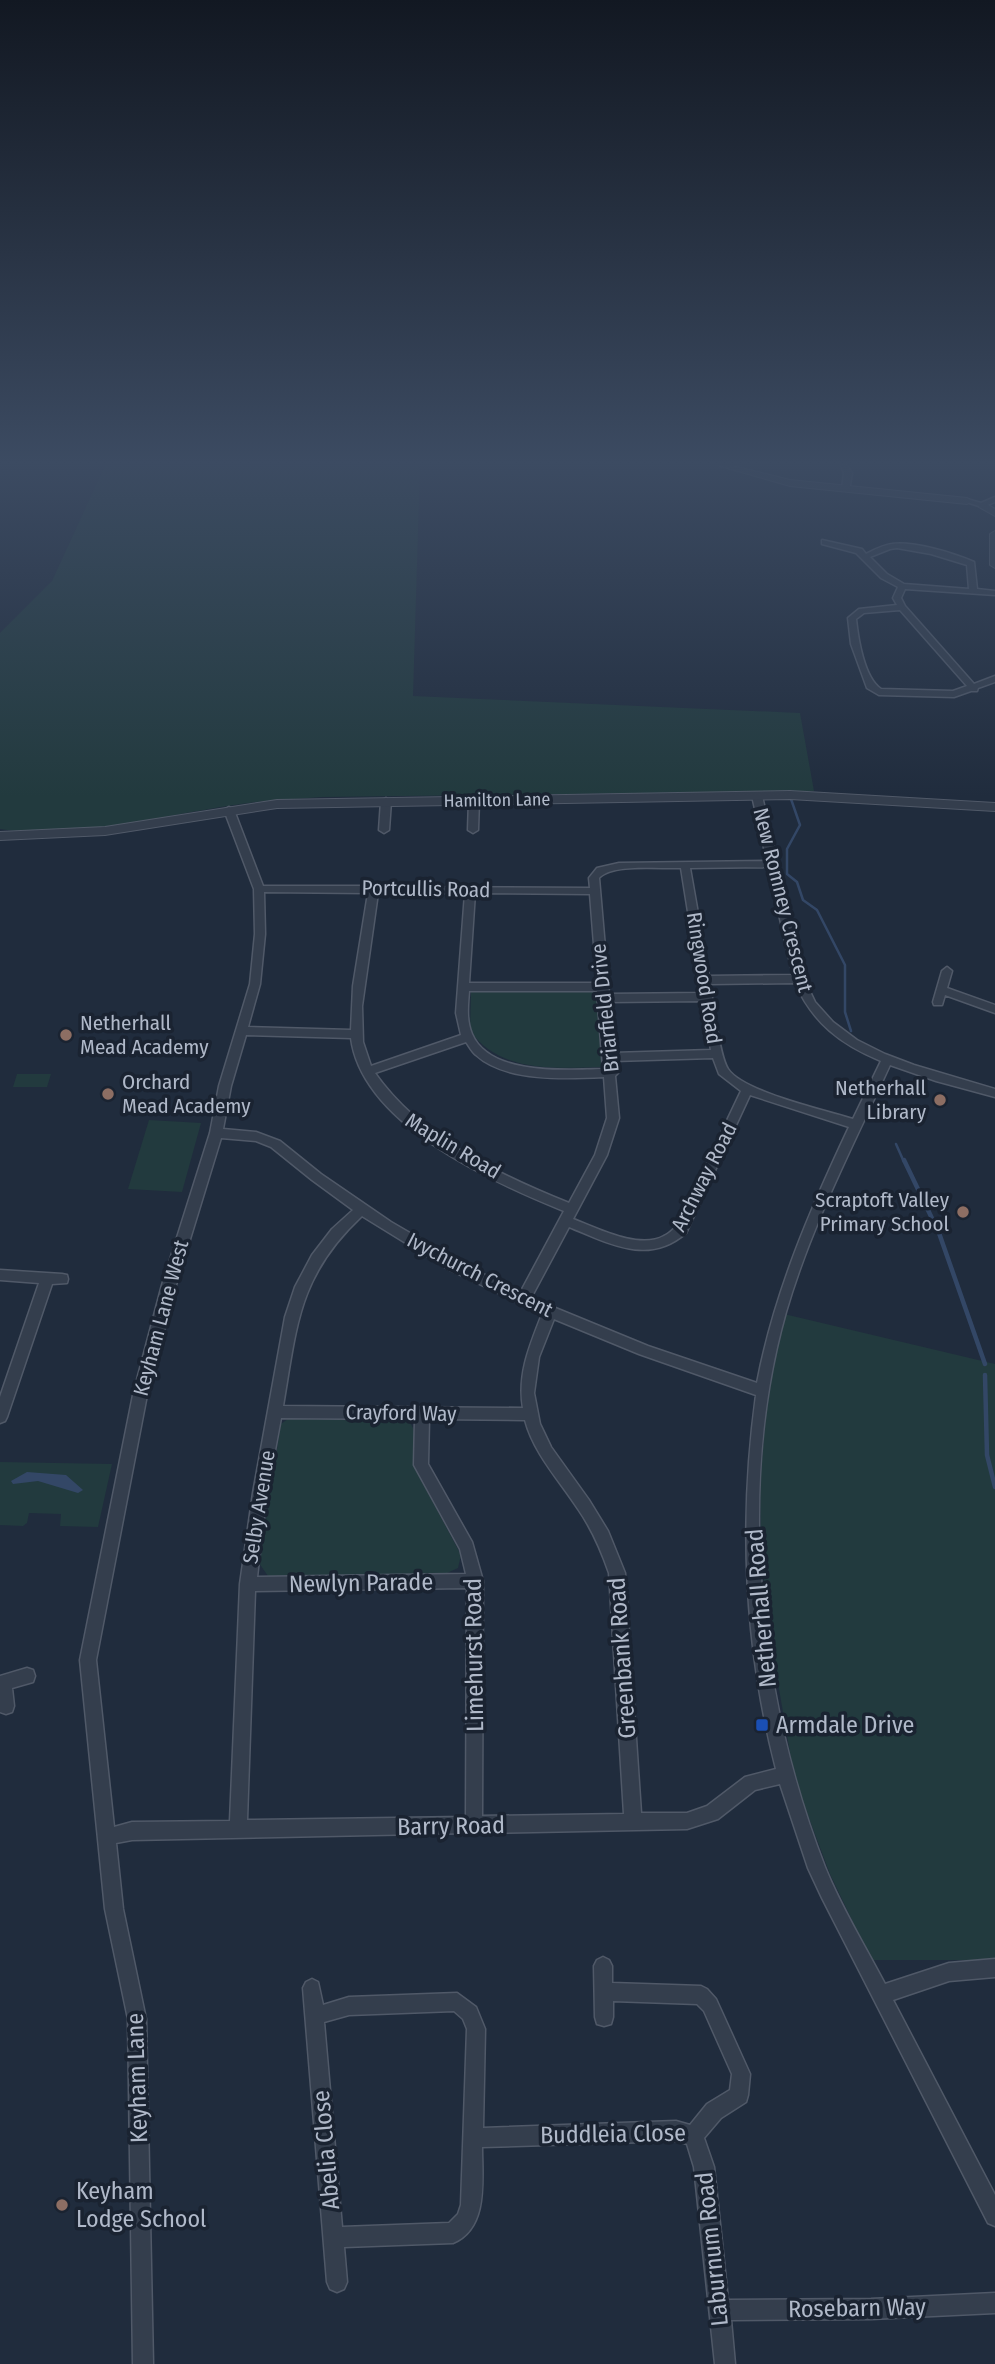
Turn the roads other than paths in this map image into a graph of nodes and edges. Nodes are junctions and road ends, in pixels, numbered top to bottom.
1 (885, 576) edge
2 (972, 576) edge
3 (902, 586) junction
4 (974, 592) junction
5 (995, 593) edge
6 (902, 607) junction
7 (995, 679) edge
8 (974, 689) junction
9 (757, 796) junction
10 (474, 800) junction
11 (386, 801) junction
12 (995, 807) edge
13 (229, 810) junction
14 (384, 830) dead end
15 (473, 830) dead end
16 (0, 836) edge
17 (773, 864) junction
18 (685, 865) junction
19 (260, 888) junction
20 (374, 888) junction
21 (470, 890) junction
22 (593, 891) junction
23 (947, 971) dead end
24 (799, 979) junction
25 (704, 980) junction
26 (464, 987) junction
27 (604, 993) junction
28 (707, 997) junction
29 (995, 1009) edge
30 (243, 1031) junction
31 (356, 1034) junction
32 (468, 1037) junction
33 (717, 1054) junction
34 (610, 1057) junction
35 (887, 1058) junction
36 (366, 1072) junction
37 (611, 1073) junction
38 (747, 1090) junction
39 (995, 1092) edge
40 (857, 1125) junction
41 (216, 1133) junction
42 (360, 1209) junction
43 (569, 1215) junction
44 (0, 1275) edge
45 (47, 1279) junction
46 (62, 1279) dead end
47 (523, 1300) junction
48 (550, 1312) junction
49 (762, 1391) junction
50 (275, 1412) junction
51 (422, 1413) junction
52 (528, 1414) junction
53 (0, 1417) edge
54 (475, 1581) junction
55 (248, 1584) junction
56 (27, 1676) dead end
57 (2, 1684) edge
58 (6, 1706) dead end
59 (785, 1775) junction
60 (633, 1823) junction
61 (474, 1826) junction
62 (238, 1828) junction
63 (106, 1837) junction
64 (603, 1966) dead end
65 (995, 1968) edge
66 (312, 1988) dead end
67 (604, 1992) junction
68 (881, 1995) junction
69 (315, 2016) junction
70 (604, 2017) dead end
71 (318, 2063) joint
72 (694, 2136) junction
73 (474, 2137) junction
74 (995, 2216) edge
75 (334, 2237) junction
76 (337, 2282) dead end
77 (995, 2303) edge
78 (719, 2310) junction
79 (143, 2364) edge
80 (724, 2364) edge

1 - 3 street
2 - 4 street
3 - 4 street
3 - 6 street
4 - 5 street
6 - 8 street
6 - 8 street
7 - 8 street
9 - 10 street, Hamilton Lane
9 - 12 street, Hamilton Lane
9 - 17 street, New Romney Crescent
10 - 11 street, Hamilton Lane
10 - 15 street
11 - 13 street, Hamilton Lane
11 - 14 street
13 - 16 street, Hamilton Lane
13 - 19 street, Keyham Lane West
17 - 18 street
17 - 24 street, New Romney Crescent
18 - 22 street
18 - 25 street, Ringwood Road
19 - 20 street, Portcullis Road
19 - 30 street, Keyham Lane West
20 - 21 street, Portcullis Road
20 - 31 street, Maplin Road
21 - 22 street, Portcullis Road
21 - 26 street
22 - 27 street, Briarfield Drive
23 - 29 street
24 - 25 street
24 - 35 street, New Romney Crescent
25 - 28 street, Ringwood Road
26 - 27 street
26 - 32 street
27 - 28 street
27 - 34 street, Briarfield Drive
28 - 33 street, Ringwood Road
30 - 31 street
30 - 41 street, Keyham Lane West
31 - 36 street, Maplin Road
32 - 36 street
32 - 37 street
33 - 34 street
33 - 38 street, Ringwood Road
34 - 37 street, Briarfield Drive
35 - 39 street, New Romney Crescent
35 - 40 street, Netherhall Road
36 - 43 street, Maplin Road
37 - 43 street, Briarfield Drive
38 - 40 street, Ringwood Road
38 - 43 street, Archway Road
40 - 49 street, Netherhall Road
41 - 42 street, Ivychurch Crescent
41 - 63 street, Keyham Lane West
42 - 47 street, Ivychurch Crescent
42 - 50 street, Selby Avenue
43 - 47 street, Briarfield Drive
44 - 45 street
45 - 46 street
45 - 53 street
47 - 48 street, Ivychurch Crescent
48 - 49 street, Ivychurch Crescent
48 - 52 street, Greenbank Road
49 - 59 street, Netherhall Road
50 - 51 street, Crayford Way
50 - 55 street, Selby Avenue
51 - 52 street, Crayford Way
51 - 54 street, Limehurst Road
52 - 60 street, Greenbank Road
54 - 55 street, Newlyn Parade
54 - 61 street, Limehurst Road
55 - 62 street, Selby Avenue
56 - 57 street
57 - 58 street
59 - 60 street, Barry Road
59 - 68 street, Netherhall Road
60 - 61 street, Barry Road
61 - 62 street, Barry Road
62 - 63 street, Barry Road
63 - 79 street, Keyham Lane
64 - 67 street
65 - 68 street
66 - 69 street
67 - 70 street
67 - 72 street, Buddleia Close
68 - 74 street, Netherhall Road
69 - 71 street
69 - 73 street
71 - 75 street, Abelia Close
72 - 73 street, Buddleia Close
72 - 78 street, Laburnum Road
73 - 75 street, Abelia Close
75 - 76 street, Abelia Close
77 - 78 street, Rosebarn Way
78 - 80 street, Laburnum Road

